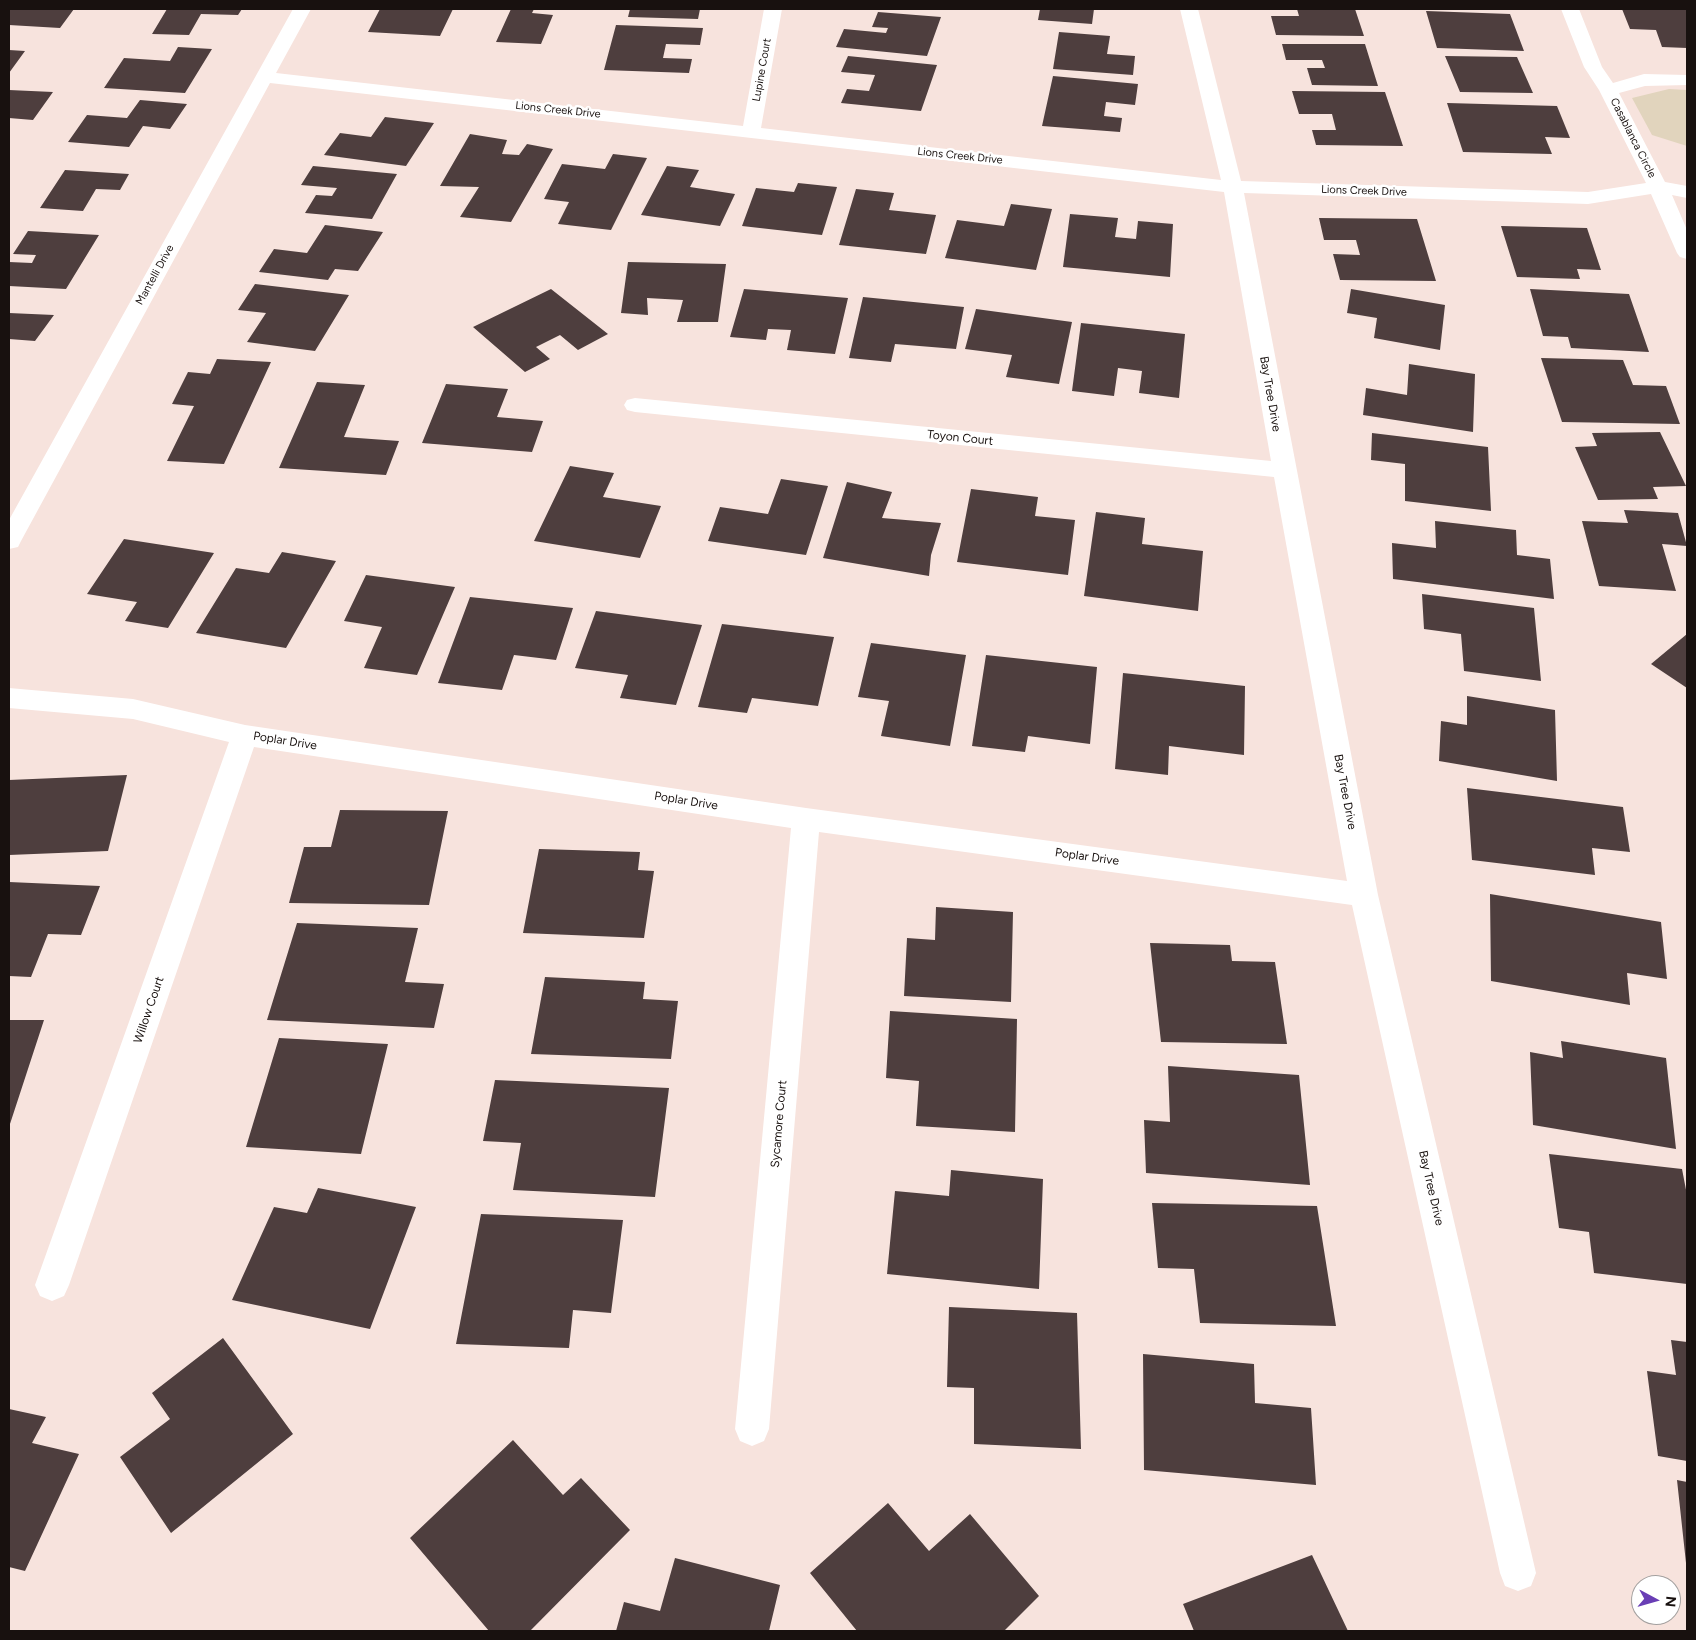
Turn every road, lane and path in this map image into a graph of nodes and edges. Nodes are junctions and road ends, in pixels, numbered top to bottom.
1 (302, 9) edge
2 (773, 9) edge
3 (1189, 9) edge
4 (1570, 9) edge
5 (264, 78) junction
6 (1687, 80) edge
7 (1608, 90) junction
8 (751, 132) junction
9 (1233, 186) junction
10 (1658, 187) junction
11 (1687, 192) edge
12 (1687, 253) edge
13 (636, 405) dead end
14 (1284, 470) junction
15 (9, 541) edge
16 (9, 698) edge
17 (245, 735) junction
18 (806, 819) junction
19 (1364, 895) junction
20 (52, 1285) dead end
21 (752, 1429) dead end
22 (1518, 1573) dead end

1 - 5 street, Mantelli Drive
2 - 8 street, Lupine Court
3 - 9 street, Bay Tree Drive
4 - 7 street, Casablanca Circle
5 - 8 street, Lions Creek Drive
5 - 15 street, Mantelli Drive
6 - 7 street, Casablanca Circle
7 - 10 street, Casablanca Circle
8 - 9 street, Lions Creek Drive
9 - 10 street, Lions Creek Drive
9 - 14 street, Bay Tree Drive
10 - 11 street, Casablanca Circle
10 - 12 street
13 - 14 street, Toyon Court
14 - 19 street, Bay Tree Drive
16 - 17 street, Poplar Drive
17 - 18 street, Poplar Drive
17 - 20 street, Willow Court
18 - 19 street, Poplar Drive
18 - 21 street, Sycamore Court
19 - 22 street, Bay Tree Drive

